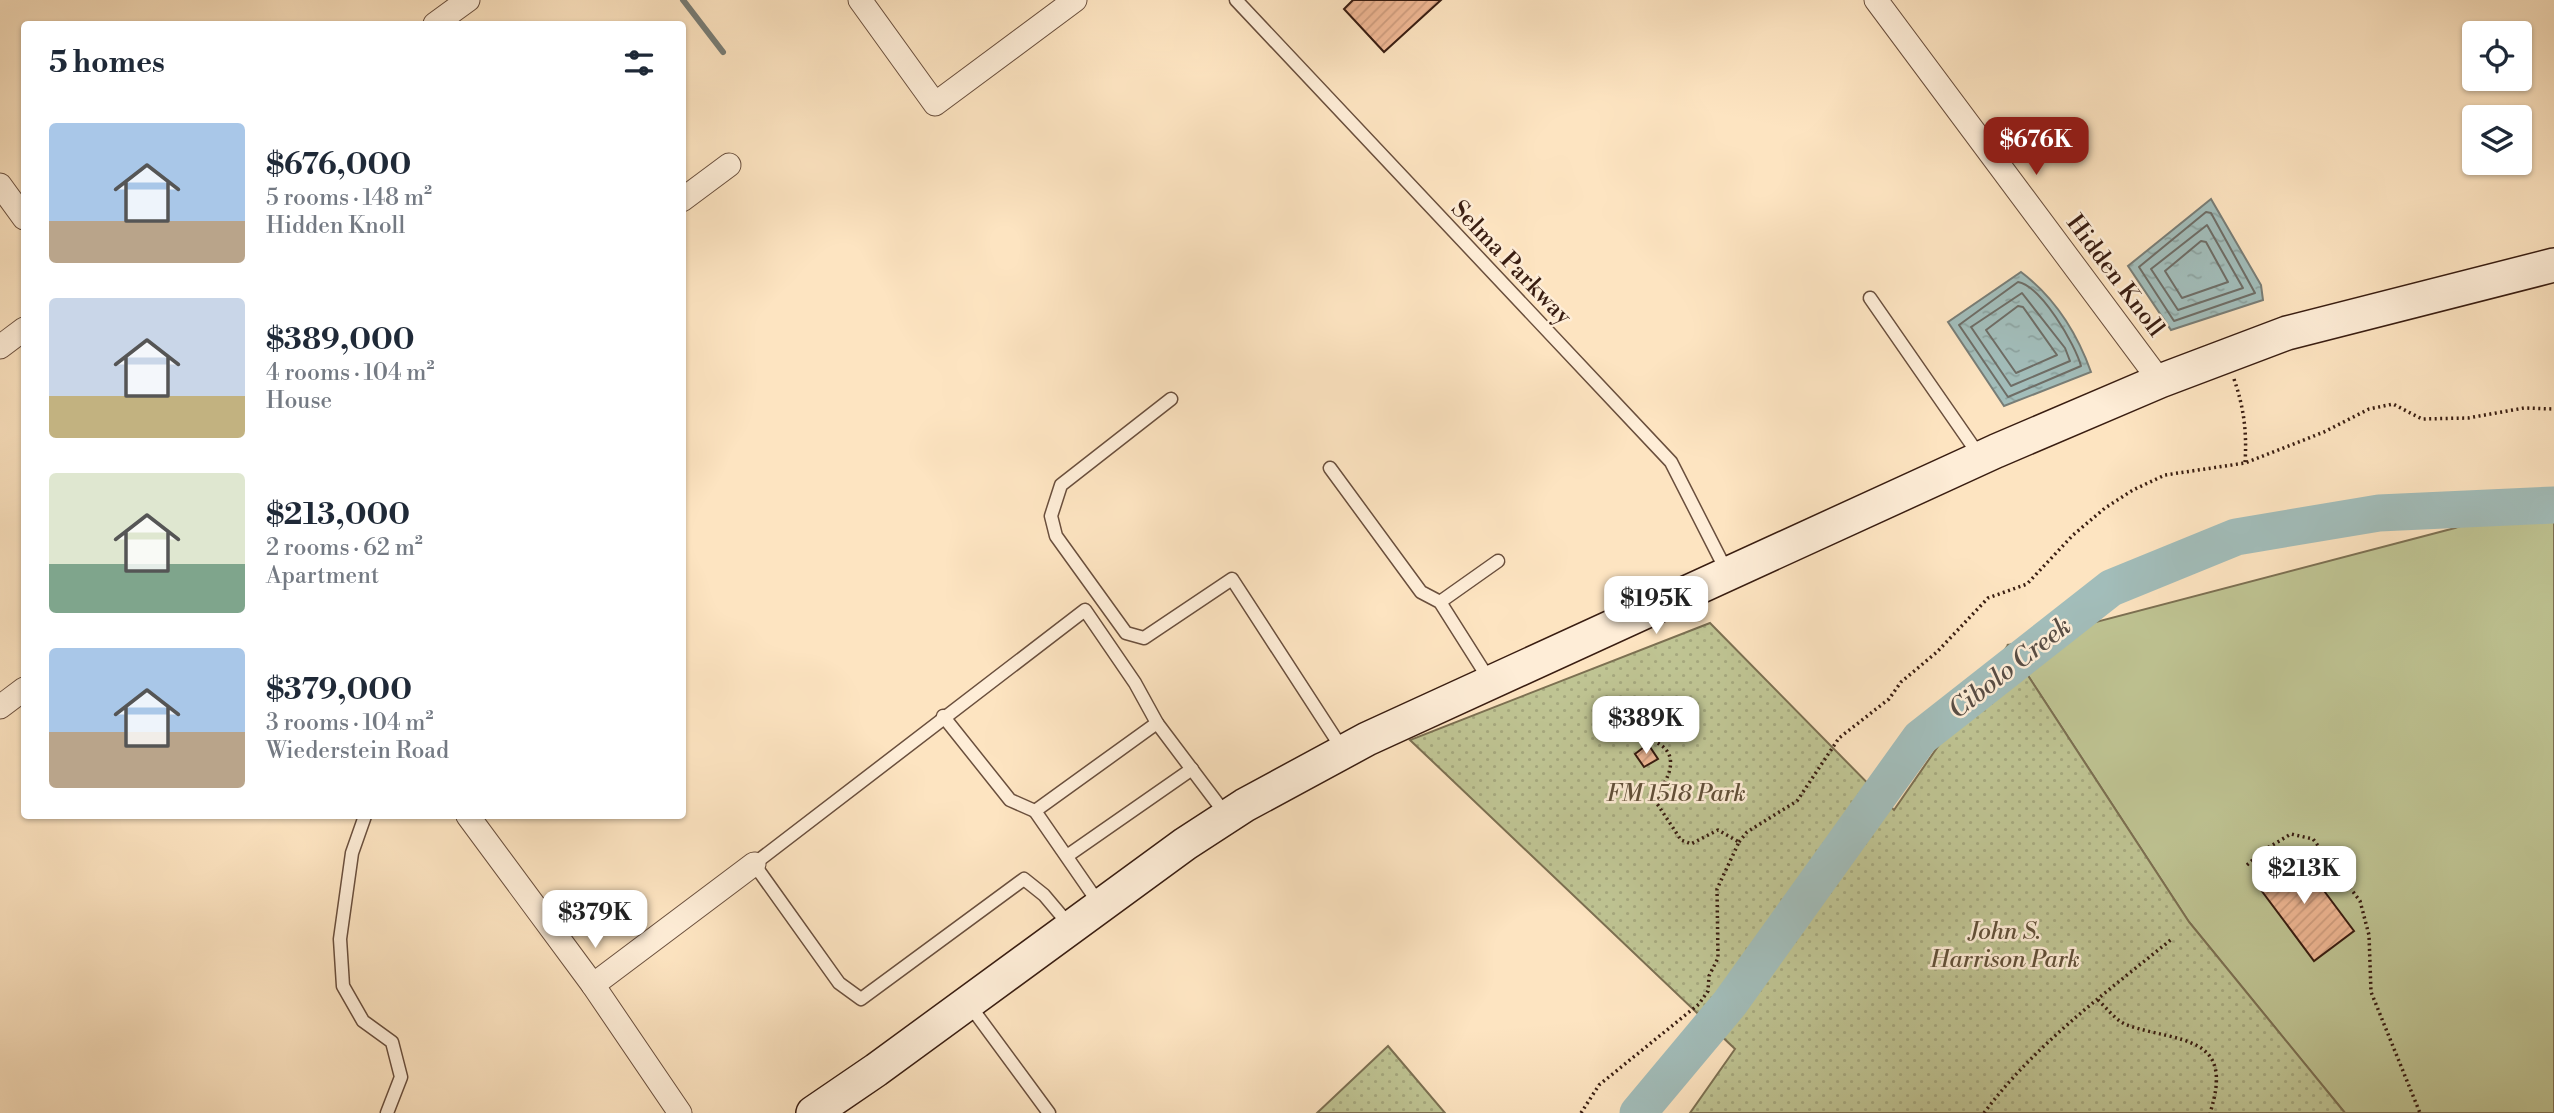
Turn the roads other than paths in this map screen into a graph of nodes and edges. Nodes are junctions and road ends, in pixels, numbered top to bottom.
1 (468, 0) edge
2 (860, 0) edge
3 (1075, 0) edge
4 (1236, 0) edge
5 (1876, 0) edge
6 (439, 21) edge
7 (729, 165) dead end
8 (0, 185) edge
9 (686, 197) edge
10 (21, 214) edge
11 (2554, 265) edge
12 (1870, 298) dead end
13 (21, 331) edge
14 (0, 347) edge
15 (2160, 381) junction
16 (1171, 400) dead end
17 (1981, 458) junction
18 (1330, 468) dead end
19 (1499, 561) dead end
20 (1728, 574) junction
21 (1440, 602) junction
22 (1490, 681) junction
23 (21, 691) edge
24 (0, 707) edge
25 (943, 716) junction
26 (1157, 723) junction
27 (1343, 751) junction
28 (1192, 769) junction
29 (1035, 811) junction
30 (1227, 816) junction
31 (364, 819) edge
32 (470, 819) edge
33 (1067, 856) junction
34 (754, 864) junction
35 (1101, 906) junction
36 (1071, 928) junction
37 (593, 985) junction
38 (968, 1003) junction
39 (387, 1113) edge
40 (680, 1113) edge
41 (813, 1113) edge
42 (1049, 1113) edge

1 - 6 street
2 - 3 street
4 - 20 lane, Selma Parkway
5 - 15 street, Hidden Knoll
7 - 9 street
8 - 10 street
11 - 15 main road
12 - 17 lane
13 - 14 street
15 - 17 main road
16 - 27 lane
17 - 20 main road
18 - 21 lane
19 - 21 lane
20 - 22 main road
21 - 22 lane
22 - 27 main road
23 - 24 street
25 - 26 lane
25 - 29 lane
25 - 34 lane
26 - 28 lane
26 - 29 lane
27 - 30 main road
28 - 30 lane
28 - 33 lane
29 - 33 lane
30 - 35 main road
31 - 39 lane
32 - 37 street
33 - 35 lane
34 - 36 lane
34 - 37 street
35 - 36 main road
36 - 38 main road
37 - 40 street
38 - 41 main road
38 - 42 lane

